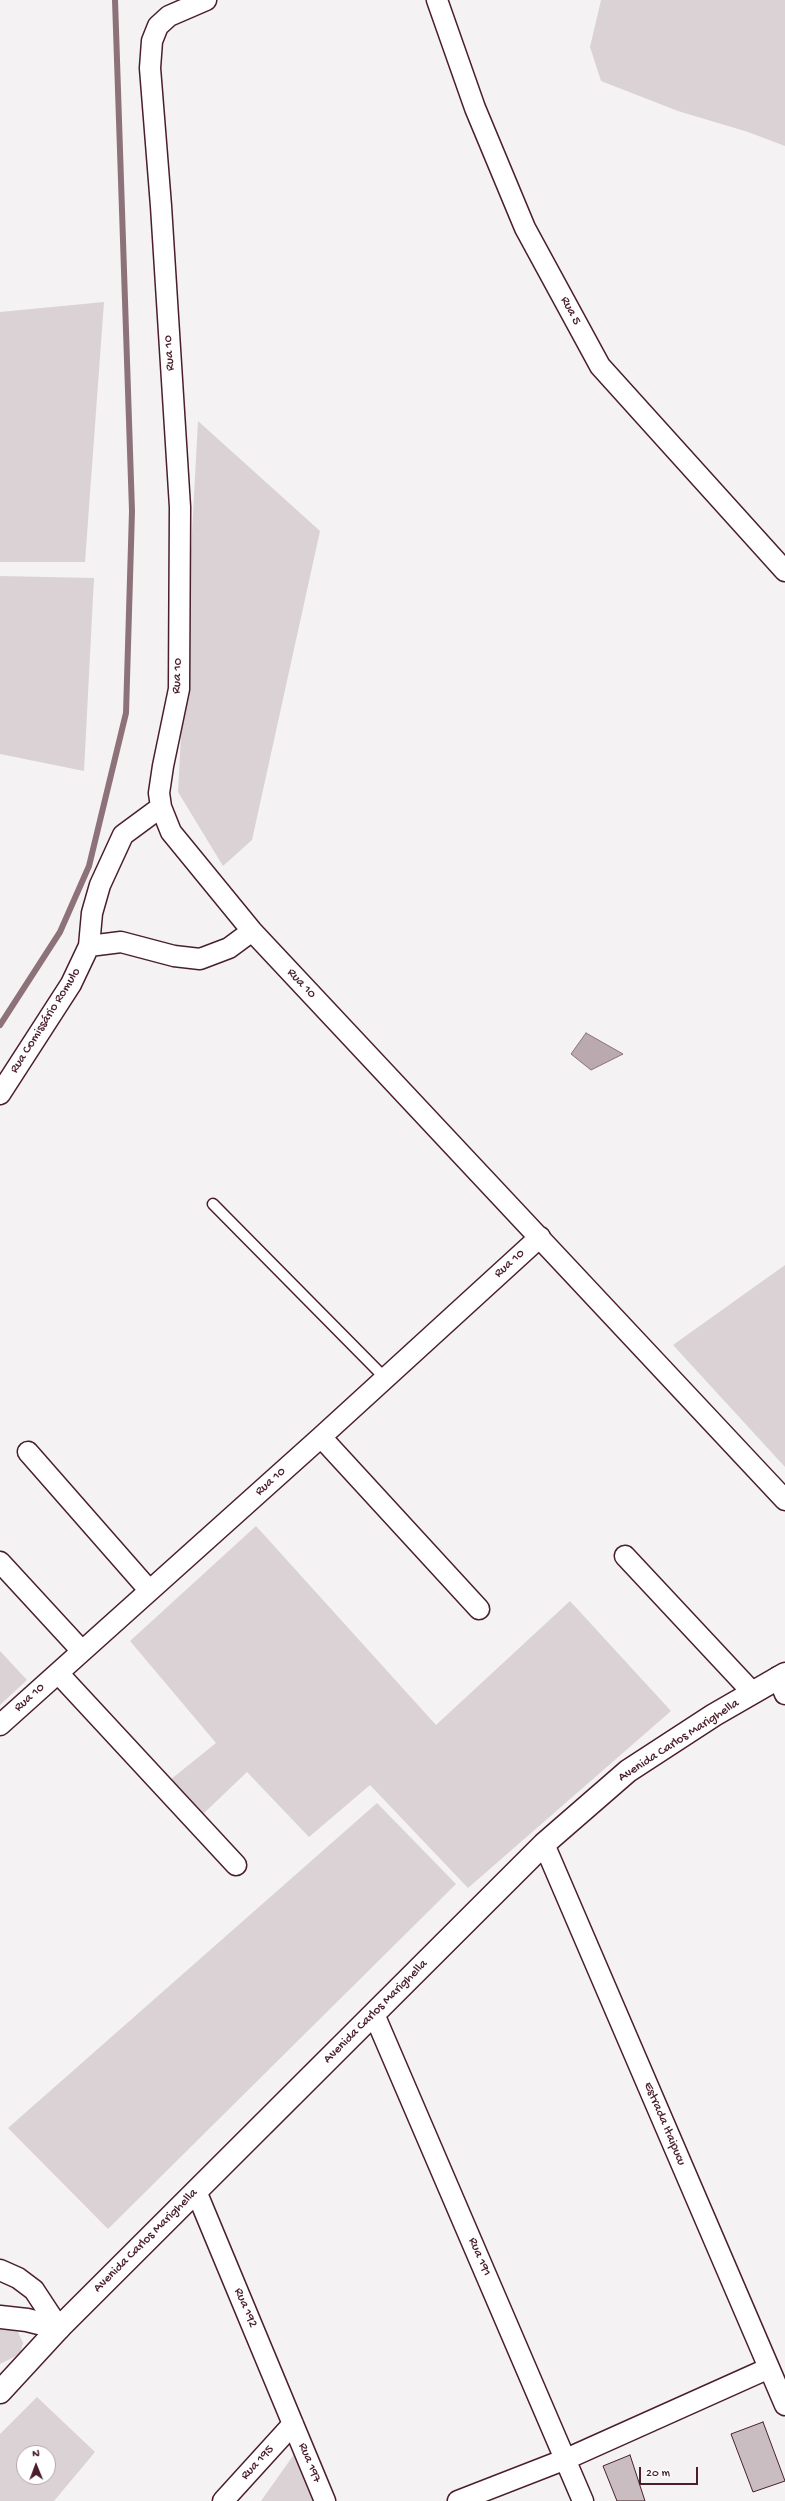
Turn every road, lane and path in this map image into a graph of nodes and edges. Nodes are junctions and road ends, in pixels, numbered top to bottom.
1 (206, 0) edge
2 (437, 0) edge
3 (785, 571) edge
4 (161, 807) junction
5 (252, 932) junction
6 (89, 946) junction
7 (0, 1094) edge
8 (213, 1204) dead end
9 (540, 1237) junction
10 (384, 1377) junction
11 (321, 1437) junction
12 (28, 1452) dead end
13 (785, 1500) edge
14 (625, 1556) dead end
15 (0, 1562) edge
16 (149, 1590) junction
17 (479, 1609) dead end
18 (81, 1650) junction
19 (58, 1673) junction
20 (783, 1682) edge
21 (754, 1693) junction
22 (0, 1725) edge
23 (544, 1844) junction
24 (236, 1865) dead end
25 (374, 2014) junction
26 (196, 2191) junction
27 (0, 2270) edge
28 (0, 2317) edge
29 (59, 2328) junction
30 (769, 2368) junction
31 (0, 2392) edge
32 (785, 2405) edge
33 (294, 2424) junction
34 (566, 2459) junction
35 (223, 2501) edge
36 (325, 2501) edge
37 (458, 2501) edge
38 (583, 2501) edge

1 - 4 street, Rua 10
2 - 3 street, Rua 5
4 - 5 street, Rua 10
4 - 6 street, Rua Comissário Romulo
5 - 6 street
5 - 9 street, Rua 10
6 - 7 street, Rua Comissário Romulo
8 - 10 lane
9 - 10 street, Rua 10
9 - 13 street, Rua 10
10 - 11 street, Rua 10
11 - 16 street, Rua 10
11 - 17 street
12 - 16 street
14 - 21 street
15 - 18 street
16 - 18 street, Rua 10
18 - 19 street, Rua 10
19 - 22 street, Rua 10
19 - 24 street
20 - 21 main road, Avenida Carlos Marighella
21 - 23 main road, Avenida Carlos Marighella
23 - 25 main road, Avenida Carlos Marighella
23 - 30 street, Estrada Itaipucu
25 - 26 main road, Avenida Carlos Marighella
25 - 34 street, Rua 191
26 - 29 main road, Avenida Carlos Marighella
26 - 33 street, Rua 192
27 - 29 street
28 - 29 main road
29 - 31 main road, Avenida Carlos Marighella
30 - 32 street, Estrada Itaipucu
30 - 34 street
33 - 35 street, Rua 195
33 - 36 street, Rua 197
34 - 37 street
34 - 38 street, Rua 191

